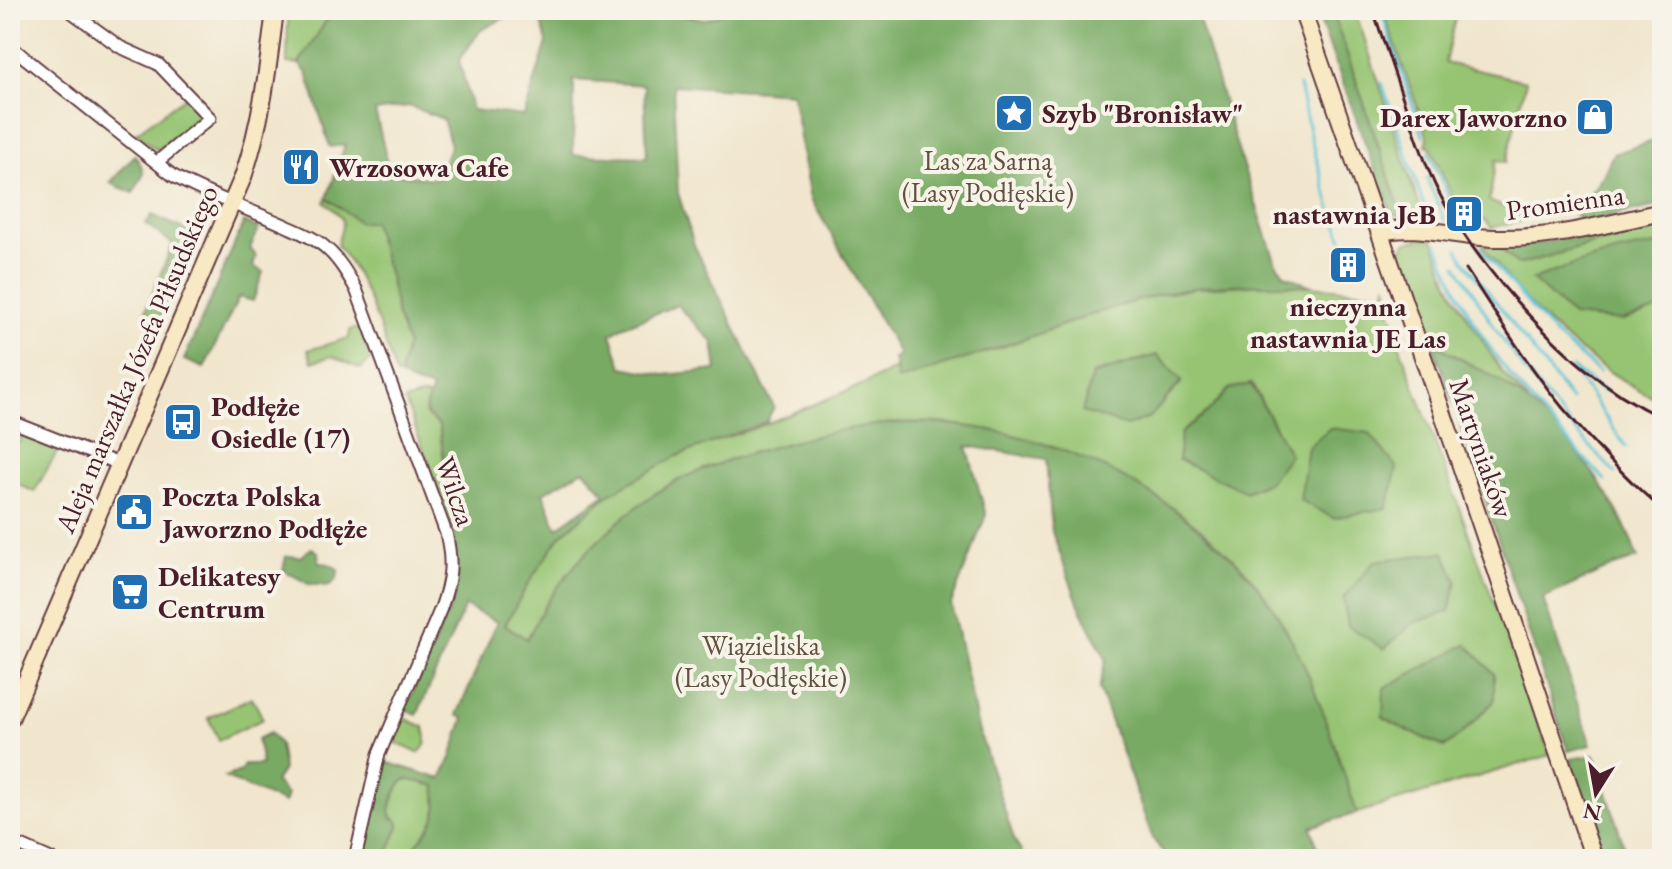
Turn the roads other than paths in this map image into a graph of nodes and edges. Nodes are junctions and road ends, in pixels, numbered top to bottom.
1 (69, 10) edge
2 (275, 10) edge
3 (1302, 10) edge
4 (10, 46) edge
5 (157, 162) junction
6 (225, 200) junction
7 (1662, 212) edge
8 (1381, 232) junction
9 (10, 421) edge
10 (119, 464) junction
11 (10, 719) edge
12 (10, 841) edge
13 (51, 859) edge
14 (355, 859) edge
15 (1594, 859) edge

1 - 5 street
2 - 6 street, Aleja marszałka Józefa Piłsudskiego
3 - 8 street, Martyniaków
4 - 5 street, Wilcza
5 - 6 street, Wilcza
6 - 10 street, Aleja marszałka Józefa Piłsudskiego
6 - 14 street, Wilcza
7 - 8 street, Promienna
8 - 15 street, Martyniaków
9 - 10 street
10 - 11 street, Aleja marszałka Józefa Piłsudskiego
12 - 13 street

